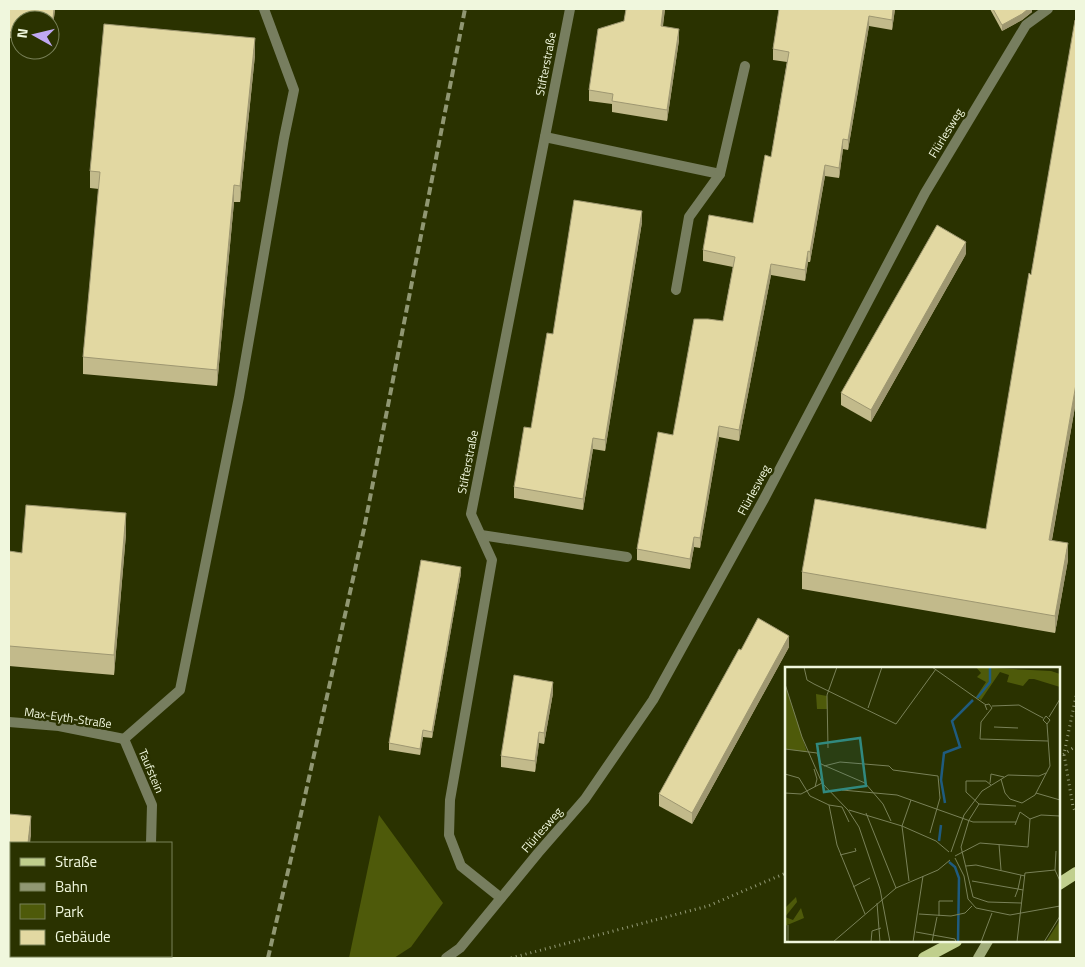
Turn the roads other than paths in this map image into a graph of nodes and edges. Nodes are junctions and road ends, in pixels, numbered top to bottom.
1 (264, 9) edge
2 (570, 9) edge
3 (1048, 9) edge
4 (745, 66) dead end
5 (545, 137) junction
6 (720, 174) junction
7 (676, 290) dead end
8 (480, 534) junction
9 (627, 556) dead end
10 (9, 722) edge
11 (124, 739) junction
12 (151, 842) edge
13 (501, 898) junction
14 (954, 942) edge
15 (987, 942) edge
16 (446, 958) edge
17 (924, 958) edge
18 (978, 958) edge

1 - 11 street
2 - 5 street, Stifterstraße
3 - 13 street, Flürlesweg
4 - 6 street
5 - 6 street
5 - 8 street, Stifterstraße
6 - 7 street
8 - 9 street
8 - 13 street, Stifterstraße
10 - 11 street, Max-Eyth-Straße
11 - 12 street, Taufstein
13 - 16 street, Flürlesweg
14 - 17 main road
15 - 18 main road

